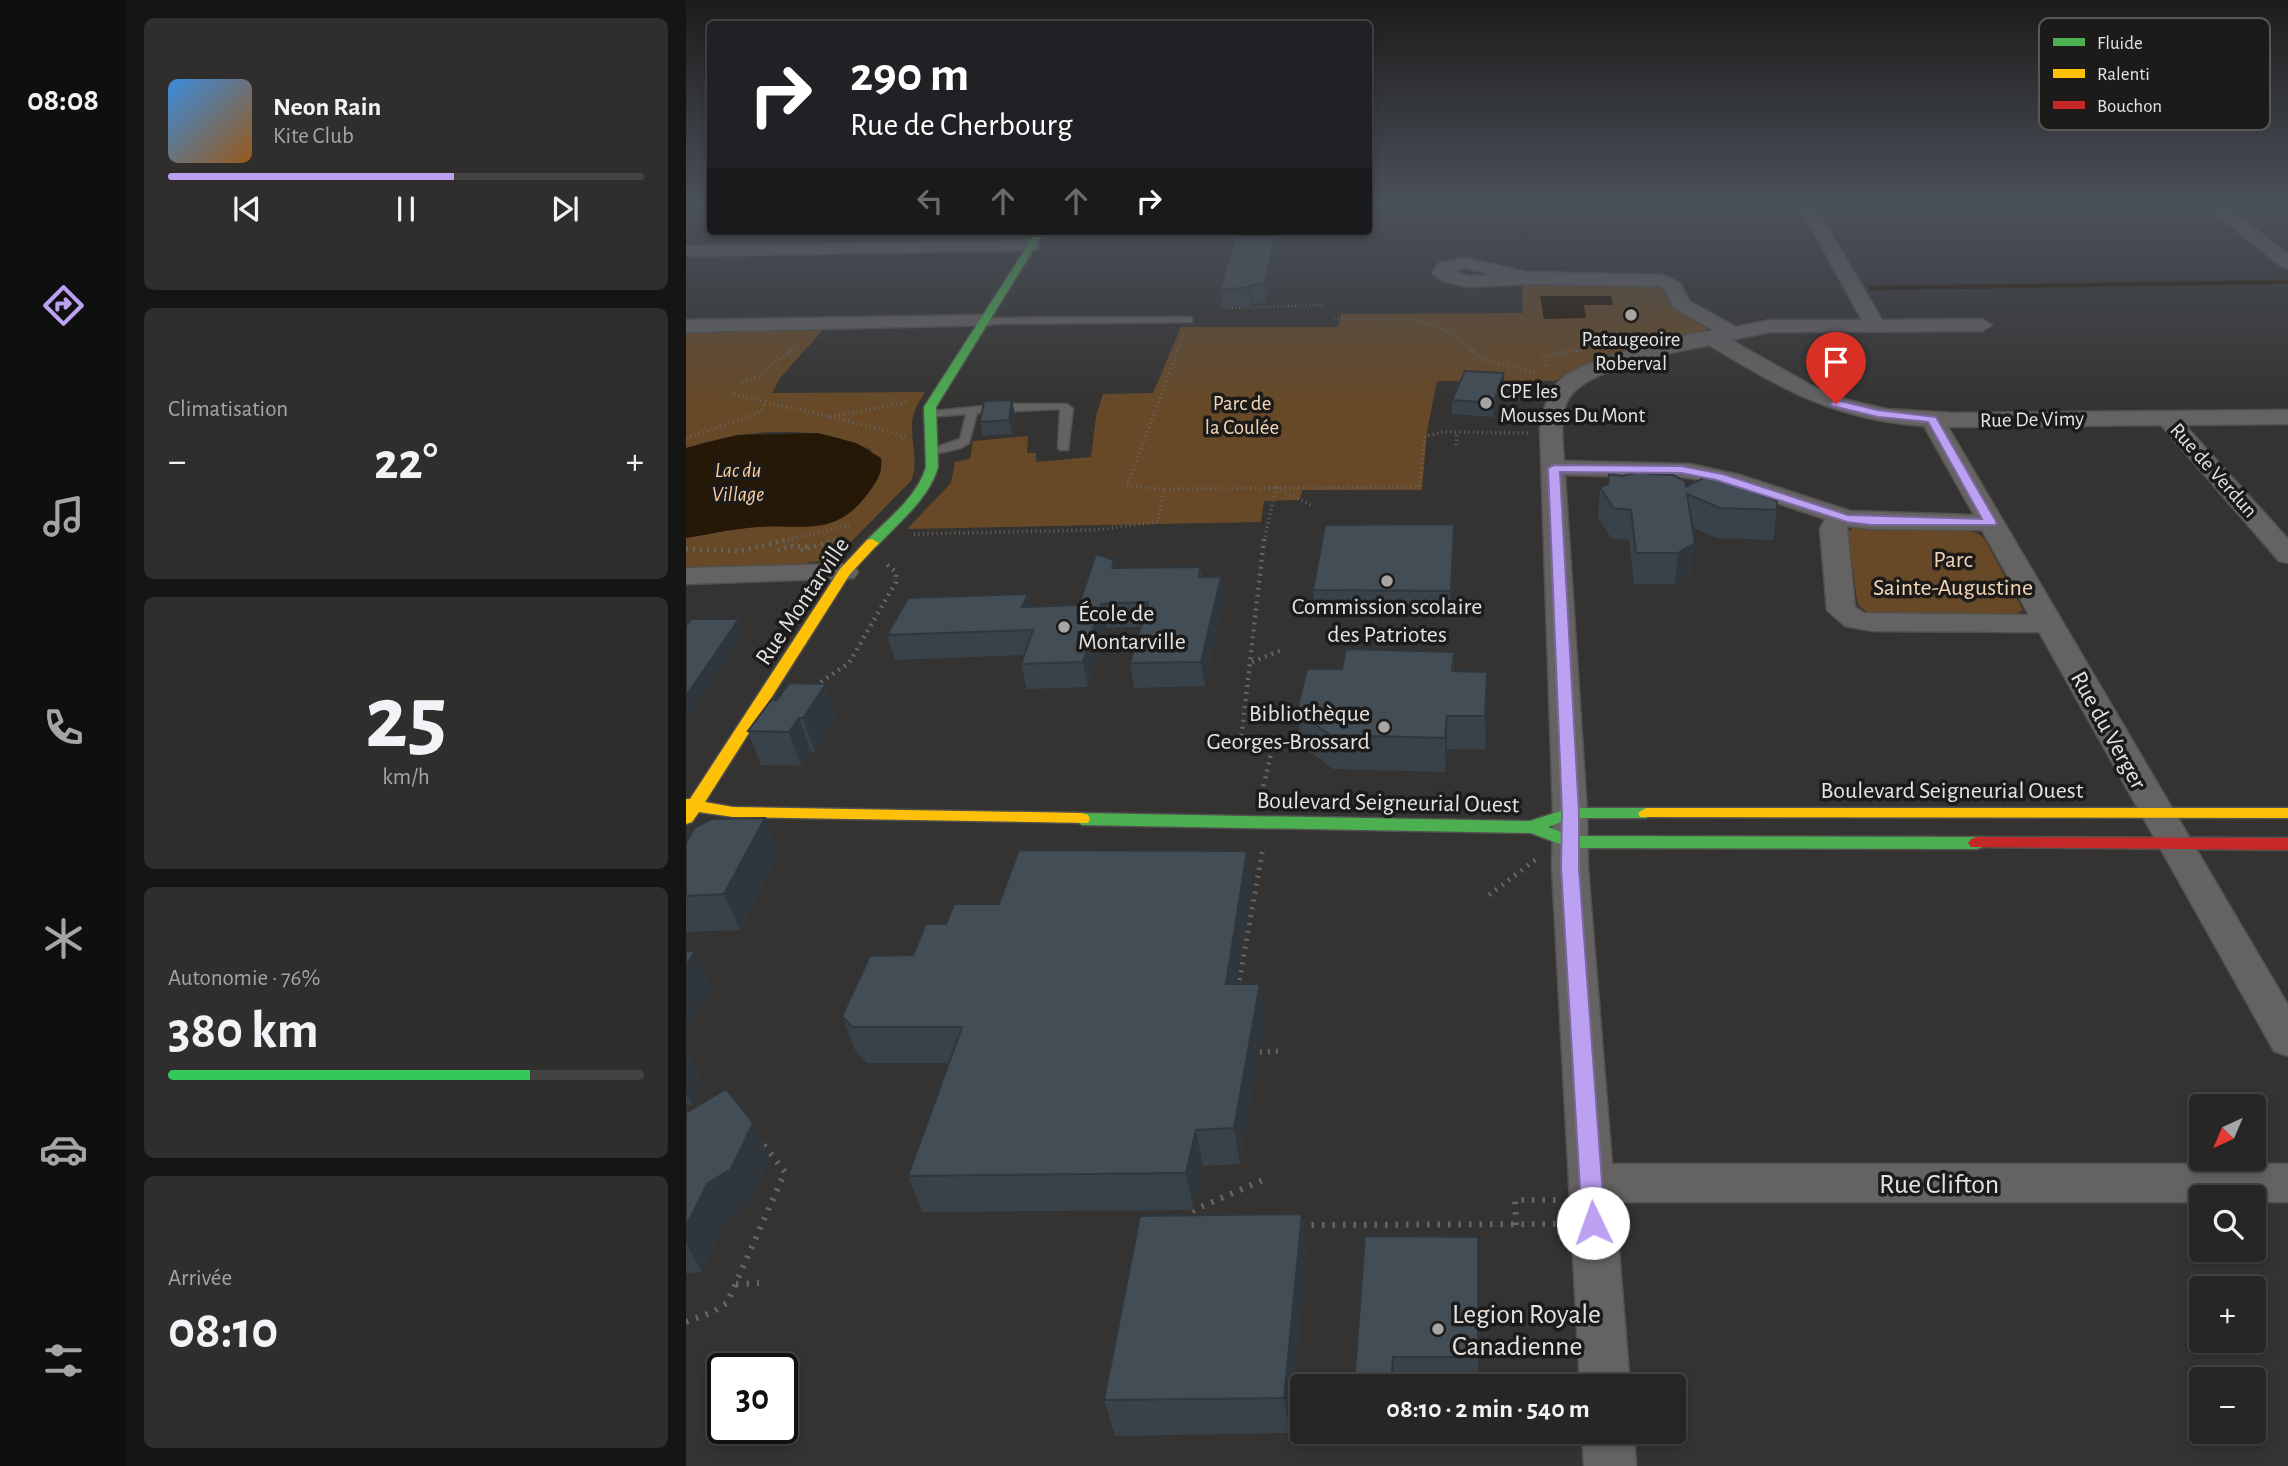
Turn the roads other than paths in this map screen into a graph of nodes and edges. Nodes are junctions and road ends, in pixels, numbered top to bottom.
1 (1016, 270) edge
2 (1844, 270) edge
3 (1527, 278) dead end
4 (1189, 320) road end
5 (984, 321) junction
6 (1875, 325) junction
7 (1982, 325) dead end
8 (686, 326) edge
9 (1722, 335) junction
10 (972, 410) junction
11 (928, 414) junction
12 (2288, 417) edge
13 (2167, 418) junction
14 (1932, 419) junction
15 (1064, 448) dead end
16 (931, 451) junction
17 (1553, 451) junction
18 (1839, 516) junction
19 (1991, 523) junction
20 (2288, 555) edge
21 (845, 572) junction
22 (686, 576) edge
23 (2049, 624) junction
24 (691, 804) edge
25 (2155, 813) junction
26 (2288, 813) edge
27 (686, 818) edge
28 (1532, 827) junction
29 (1559, 838) junction
30 (2175, 845) junction
31 (2288, 845) edge
32 (2288, 1040) edge
33 (2288, 1183) edge
34 (1576, 1191) junction
35 (1603, 1374) edge
36 (1609, 1444) edge
37 (1610, 1466) edge

1 - 5 street
2 - 6 street
3 - 9 street, Rue De Vimy
4 - 5 lane
5 - 8 street
5 - 11 street
6 - 7 street
6 - 9 street
9 - 14 street, Rue De Vimy
9 - 17 street
10 - 11 lane
10 - 15 lane
10 - 16 lane
11 - 16 street, Rue Montarville
12 - 13 street, Rue De Vimy
13 - 14 street, Rue De Vimy
13 - 20 street, Rue de Verdun
14 - 19 street, Rue du Verger
16 - 21 street, Rue Montarville
17 - 18 street
17 - 29 street
18 - 19 street
18 - 23 street
19 - 23 street, Rue du Verger
21 - 22 street
21 - 24 street, Rue Montarville
23 - 25 street, Rue du Verger
24 - 27 street, Rue Montarville
24 - 28 street, Boulevard Seigneurial Ouest
25 - 26 street, Boulevard Seigneurial Ouest
25 - 29 street, Boulevard Seigneurial Ouest
25 - 30 street, Rue du Verger
28 - 29 street, Boulevard Seigneurial Ouest
28 - 29 street
29 - 30 street, Boulevard Seigneurial Ouest
29 - 34 street
30 - 31 street, Boulevard Seigneurial Ouest
30 - 32 street, Rue du Verger
33 - 34 street, Rue Clifton
34 - 35 street
36 - 37 street

